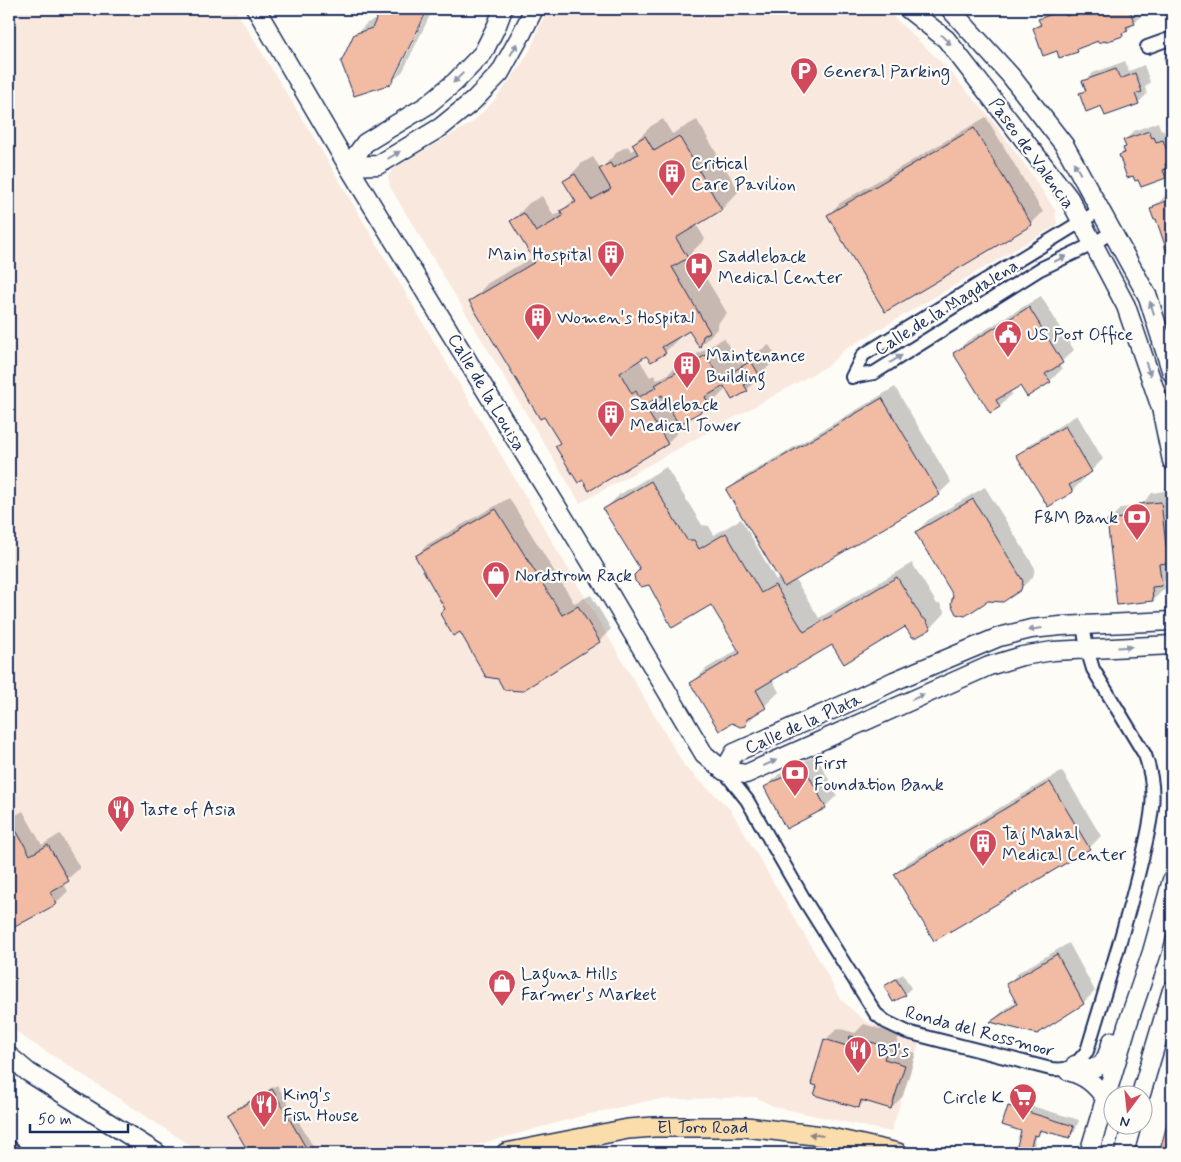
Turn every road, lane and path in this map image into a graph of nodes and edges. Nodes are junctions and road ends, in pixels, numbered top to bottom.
1 (256, 9) edge
2 (503, 9) edge
3 (534, 9) edge
4 (908, 9) edge
5 (950, 9) edge
6 (1172, 38) edge
7 (1147, 47) dead end
8 (348, 166) junction
9 (1100, 210) junction
10 (1082, 223) junction
11 (1112, 232) junction
12 (1093, 244) junction
13 (1172, 372) edge
14 (1172, 460) edge
15 (1172, 621) edge
16 (1083, 625) junction
17 (1172, 645) edge
18 (1087, 649) junction
19 (724, 771) junction
20 (1172, 880) edge
21 (1172, 990) edge
22 (1135, 1003) junction
23 (9, 1056) edge
24 (1070, 1068) junction
25 (1110, 1084) edge
26 (1144, 1084) edge
27 (1104, 1096) edge
28 (1104, 1106) edge
29 (1129, 1134) edge
30 (157, 1153) edge
31 (506, 1153) edge
32 (898, 1153) edge
33 (1090, 1153) edge
34 (1124, 1153) edge

1 - 8 street, Calle de la Louisa
2 -> 8 street
8 -> 3 street
4 -> 10 street, Paseo de Valencia
9 -> 5 street, Paseo de Valencia
6 - 7 street
8 - 19 street, Calle de la Louisa
9 - 10 street, Calle de la Magdalena
9 - 11 street, Paseo de Valencia
10 - 12 street, Paseo de Valencia
10 -> 12 street, Calle de la Magdalena
11 - 12 street, Calle de la Magdalena
13 -> 11 street, Paseo de Valencia
12 -> 14 street, Paseo de Valencia
15 - 16 street, Calle de la Plata
16 - 18 street
16 -> 19 street, Calle de la Plata
18 -> 17 street, Calle de la Plata
19 -> 18 street, Calle de la Plata
18 - 24 street
19 - 24 street, Ronda del Rossmoor
20 - 22 street
21 - 26 street
22 - 24 street
22 - 25 street
23 - 30 street
24 - 27 street
28 - 33 street
29 - 34 street
32 -> 31 main road, El Toro Road

